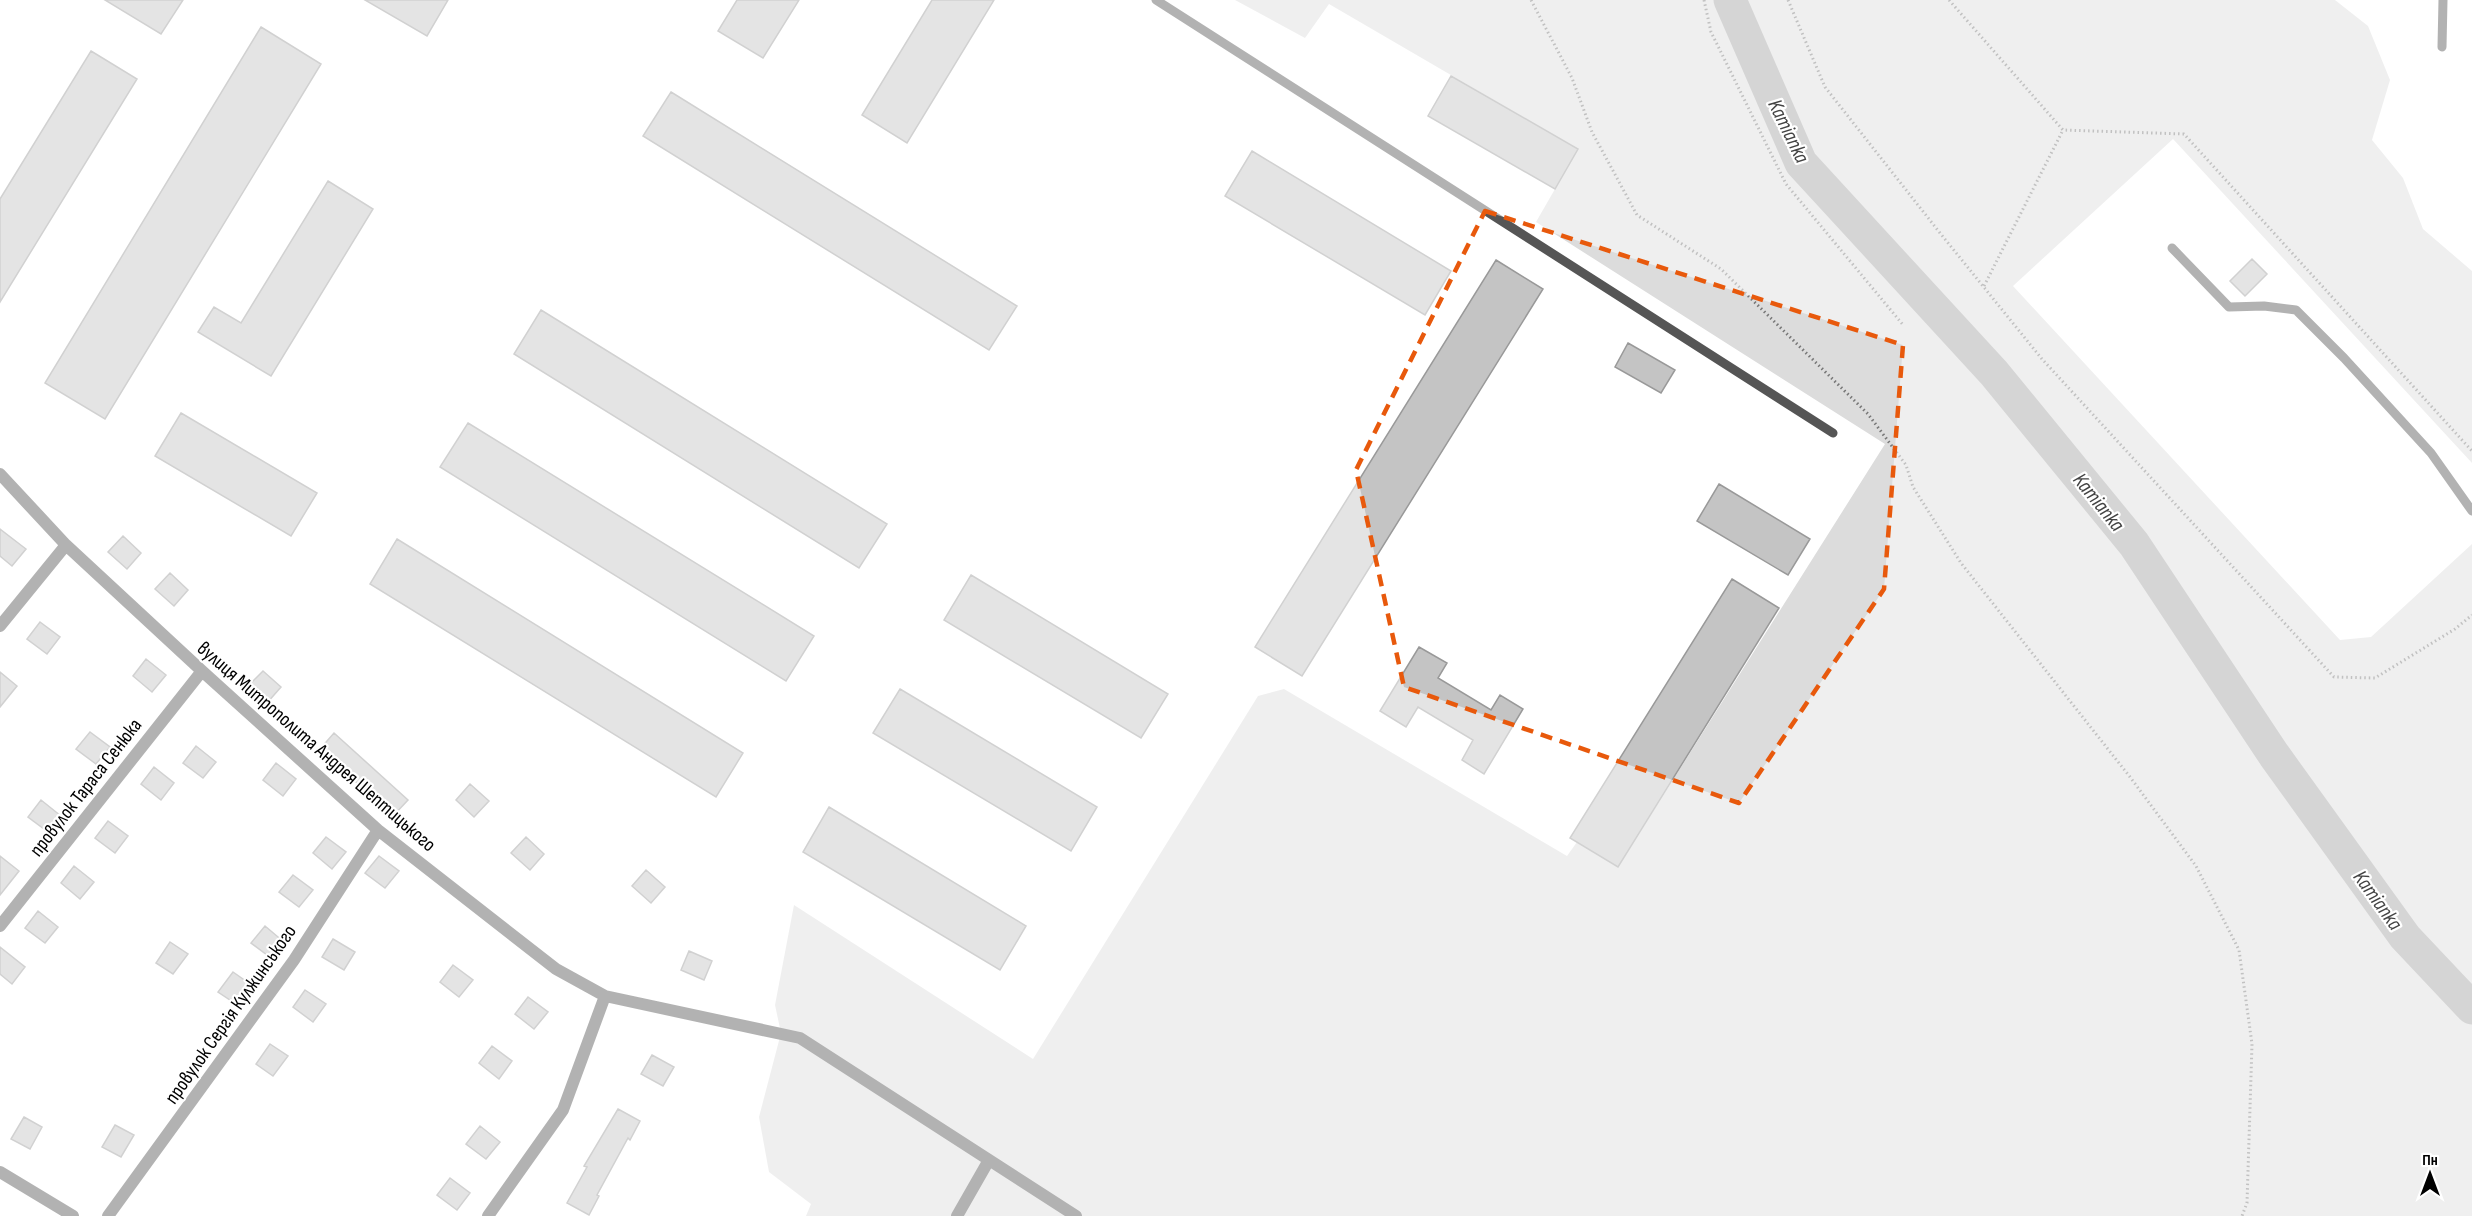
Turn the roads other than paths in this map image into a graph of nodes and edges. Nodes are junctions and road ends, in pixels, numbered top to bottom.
1 (1156, 0) edge
2 (2443, 0) edge
3 (2442, 47) dead end
4 (2172, 248) dead end
5 (1833, 434) dead end
6 (0, 474) edge
7 (2472, 511) edge
8 (66, 545) junction
9 (0, 626) edge
10 (201, 671) junction
11 (378, 830) junction
12 (0, 926) edge
13 (605, 996) junction
14 (989, 1160) junction
15 (0, 1172) edge
16 (73, 1216) edge
17 (108, 1216) edge
18 (488, 1216) edge
19 (957, 1216) edge
20 (1076, 1216) edge

1 - 5 lane
2 - 3 lane
4 - 7 lane
6 - 8 street, вулиця Митрополита Андрея Шептицького
8 - 9 street
8 - 10 street, вулиця Митрополита Андрея Шептицького
10 - 11 street, вулиця Митрополита Андрея Шептицького
10 - 12 street, провулок Тараса Сенюка
11 - 13 street, вулиця Митрополита Андрея Шептицького
11 - 17 street, провулок Сергія Кулжинського
13 - 14 street, вулиця Митрополита Андрея Шептицького
13 - 18 street
14 - 19 street
14 - 20 street, вулиця Митрополита Андрея Шептицького
15 - 16 street

